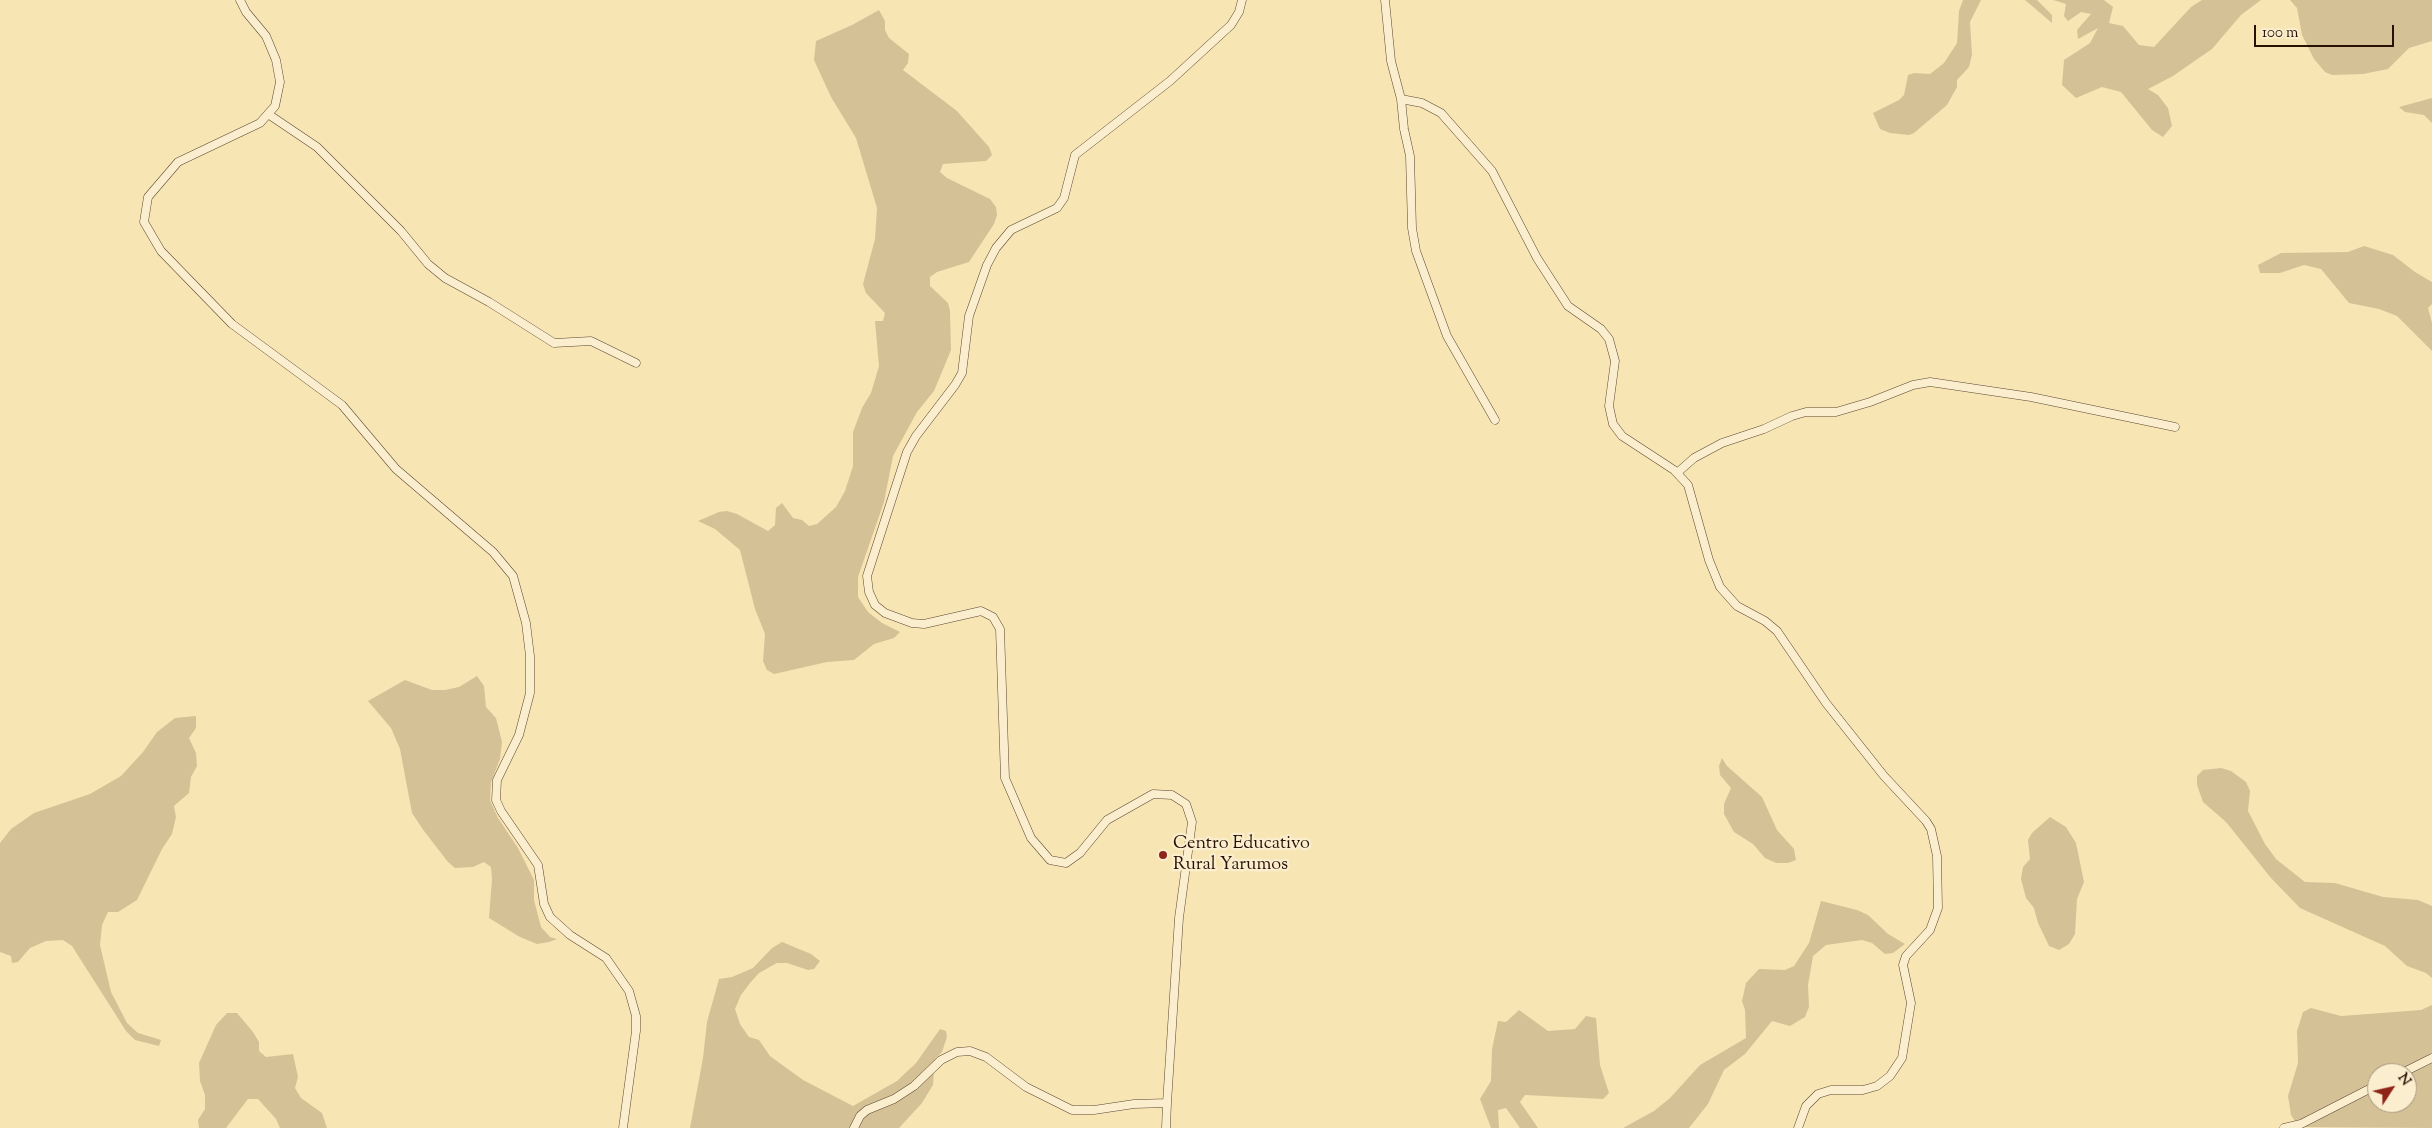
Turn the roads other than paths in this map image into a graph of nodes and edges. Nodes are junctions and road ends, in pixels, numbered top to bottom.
1 (240, 0) edge
2 (1242, 0) edge
3 (1385, 0) edge
4 (1401, 99) junction
5 (268, 114) junction
6 (636, 362) dead end
7 (1495, 420) dead end
8 (2175, 427) dead end
9 (1677, 473) junction
10 (2432, 1058) edge
11 (2417, 1066) edge
12 (2367, 1091) edge
13 (1167, 1103) junction
14 (623, 1128) edge
15 (854, 1128) edge
16 (1166, 1128) edge
17 (1798, 1128) edge
18 (2284, 1128) edge

1 - 5 street
2 - 13 street
3 - 4 street
4 - 7 street
4 - 9 street
5 - 6 street
5 - 14 street
8 - 9 street
9 - 17 street
10 - 11 street
12 - 18 street
13 - 15 street
13 - 16 street

